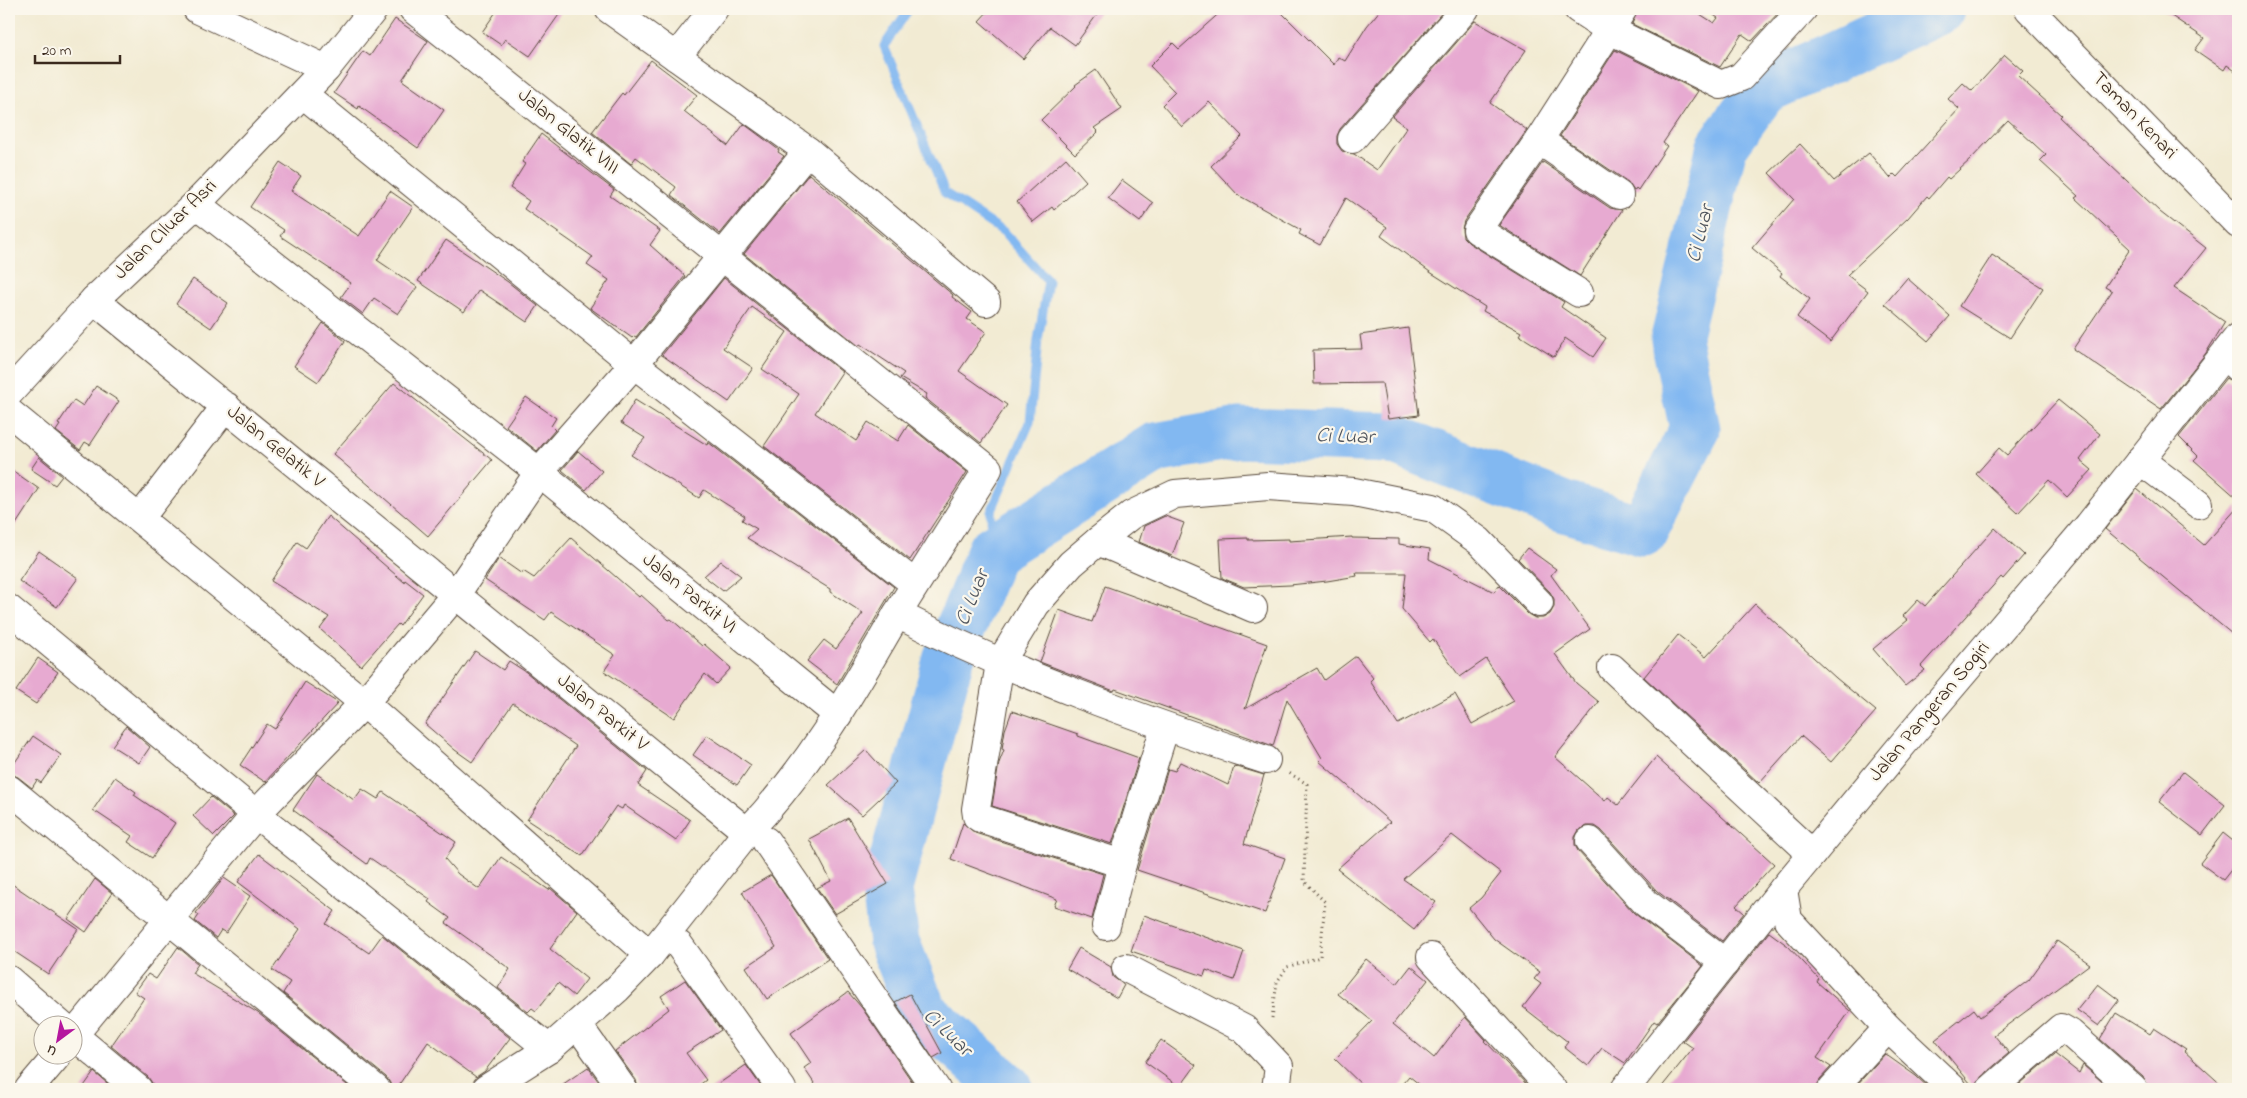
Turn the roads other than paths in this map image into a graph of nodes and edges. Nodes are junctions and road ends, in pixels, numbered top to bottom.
1 (198, 9) edge
2 (374, 9) edge
3 (413, 9) edge
4 (609, 9) edge
5 (714, 9) edge
6 (1465, 9) edge
7 (1578, 9) edge
8 (1803, 9) edge
9 (2029, 9) edge
10 (1616, 19) edge
11 (676, 56) junction
12 (326, 69) junction
13 (303, 94) junction
14 (1352, 139) dead end
15 (1539, 140) junction
16 (808, 150) junction
17 (1619, 195) dead end
18 (196, 204) junction
19 (2238, 224) edge
20 (723, 256) junction
21 (1579, 293) dead end
22 (94, 300) junction
23 (986, 302) dead end
24 (2234, 353) edge
25 (634, 364) junction
26 (9, 393) edge
27 (226, 406) junction
28 (9, 412) edge
29 (2140, 460) junction
30 (539, 472) junction
31 (2198, 504) dead end
32 (140, 518) junction
33 (1098, 541) junction
34 (915, 584) junction
35 (456, 594) junction
36 (1539, 603) dead end
37 (1253, 608) dead end
38 (9, 609) edge
39 (897, 614) junction
40 (997, 662) junction
41 (1612, 668) dead end
42 (364, 703) junction
43 (838, 716) junction
44 (1165, 728) junction
45 (1266, 760) road end
46 (9, 789) edge
47 (256, 814) junction
48 (757, 837) junction
49 (1590, 841) dead end
50 (1812, 854) junction
51 (1122, 864) junction
52 (1783, 889) junction
53 (169, 921) junction
54 (1106, 926) dead end
55 (679, 945) dead end
56 (650, 955) junction
57 (1431, 957) dead end
58 (1725, 962) junction
59 (1126, 968) dead end
60 (9, 980) edge
61 (46, 1016) edge
62 (82, 1022) edge
63 (1888, 1028) junction
64 (582, 1031) dead end
65 (82, 1048) edge
66 (549, 1049) junction
67 (47, 1066) edge
68 (29, 1089) edge
69 (138, 1089) edge
70 (376, 1089) edge
71 (486, 1089) edge
72 (623, 1089) edge
73 (782, 1089) edge
74 (936, 1089) edge
75 (1276, 1089) edge
76 (1552, 1089) edge
77 (1625, 1089) edge
78 (1832, 1089) edge
79 (1953, 1089) edge
80 (1991, 1089) edge
81 (2133, 1089) edge

1 - 12 street
2 - 12 street, Jalan CIluar Asri
3 - 20 street, Jalan Glatik VIII
4 - 11 street
5 - 11 street
6 - 14 street
7 - 10 street
8 - 10 street
9 - 19 street, Taman Kenari
10 - 15 street
11 - 16 street
12 - 13 street, Jalan CIluar Asri
13 - 18 street, Jalan CIluar Asri
13 - 25 street
15 - 17 street
15 - 21 street
16 - 20 street
16 - 23 street
18 - 22 street, Jalan CIluar Asri
18 - 30 street, Jalan Parkit VI
20 - 25 street
20 - 34 street, Jalan Glatik VIII
22 - 26 street, Jalan CIluar Asri
22 - 27 street, Jalan Gelatik V
24 - 29 street, Jalan Pangeran Sogiri
25 - 30 street
25 - 34 street
27 - 32 street
27 - 35 street, Jalan Gelatik V
28 - 32 street
29 - 31 street
29 - 50 street, Jalan Pangeran Sogiri
30 - 35 street
30 - 43 street, Jalan Parkit VI
32 - 42 street
33 - 36 street
33 - 37 street
33 - 40 street
34 - 39 street
35 - 42 street
35 - 48 street, Jalan Parkit V
38 - 47 street
39 - 40 street
39 - 43 street
40 - 44 street
40 - 51 street
41 - 50 street
42 - 47 street
42 - 56 street
43 - 48 street
44 - 45 street
44 - 51 street
46 - 53 street
47 - 53 street
47 - 66 street
48 - 56 street
48 - 74 street, Jalan Parkit V
49 - 58 street
50 - 52 street, Jalan Pangeran Sogiri
51 - 54 street
52 - 58 street, Jalan Pangeran Sogiri
52 - 63 street
53 - 62 street
53 - 70 street
55 - 73 street
56 - 66 street
57 - 76 street
58 - 77 street, Jalan Pangeran Sogiri
59 - 75 street
60 - 61 street
63 - 78 street
63 - 79 street
64 - 72 street
65 - 69 street
66 - 71 street
67 - 68 street
80 - 81 street

